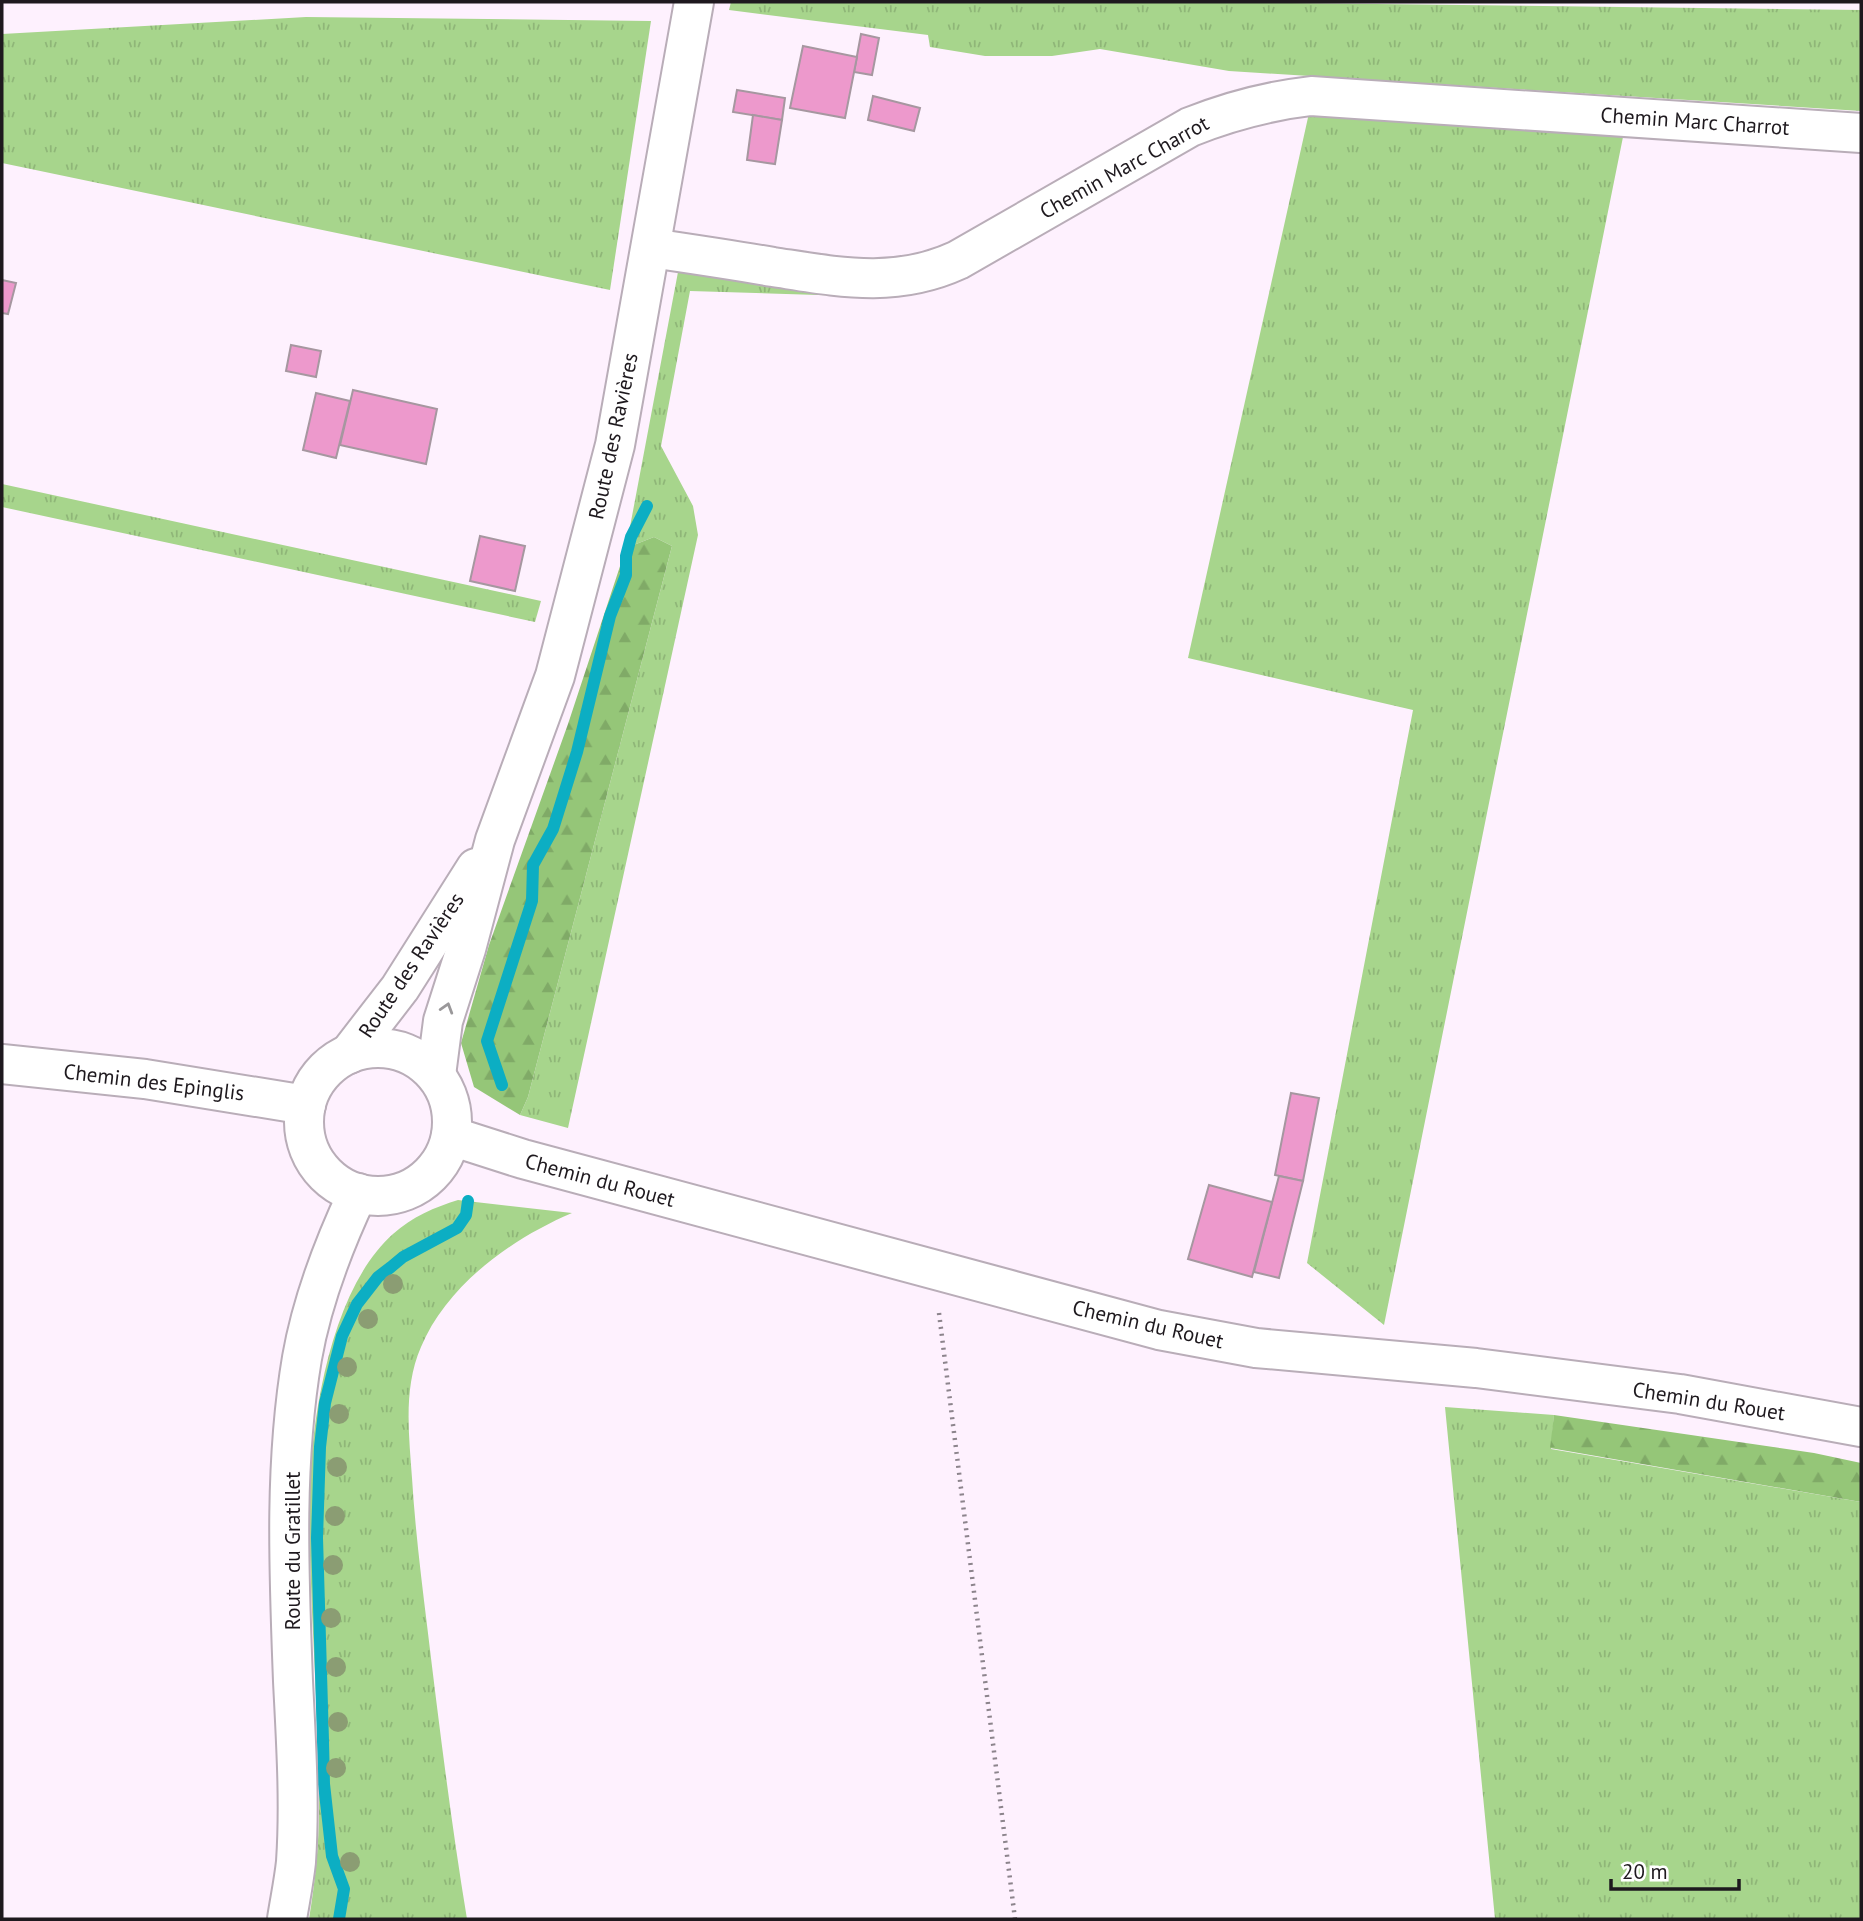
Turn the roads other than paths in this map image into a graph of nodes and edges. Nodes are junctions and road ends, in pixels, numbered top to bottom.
1 (693, 11) edge
2 (1861, 133) edge
3 (651, 248) junction
4 (495, 840) junction
5 (349, 1054) junction
6 (2, 1064) edge
7 (436, 1076) junction
8 (306, 1105) junction
9 (451, 1136) junction
10 (358, 1193) junction
11 (1861, 1427) edge
12 (287, 1919) edge

1 - 3 street, Route des Ravières
2 - 3 street, Chemin Marc Charrot
3 - 4 street, Route des Ravières
4 - 5 street, Route des Ravières
7 -> 4 street, Route des Ravières
5 - 7 street
5 - 8 street
6 - 8 street, Chemin des Epinglis
7 - 9 street
8 - 10 street
9 - 10 street
9 - 11 street, Chemin du Rouet
10 - 12 street, Route du Gratillet

